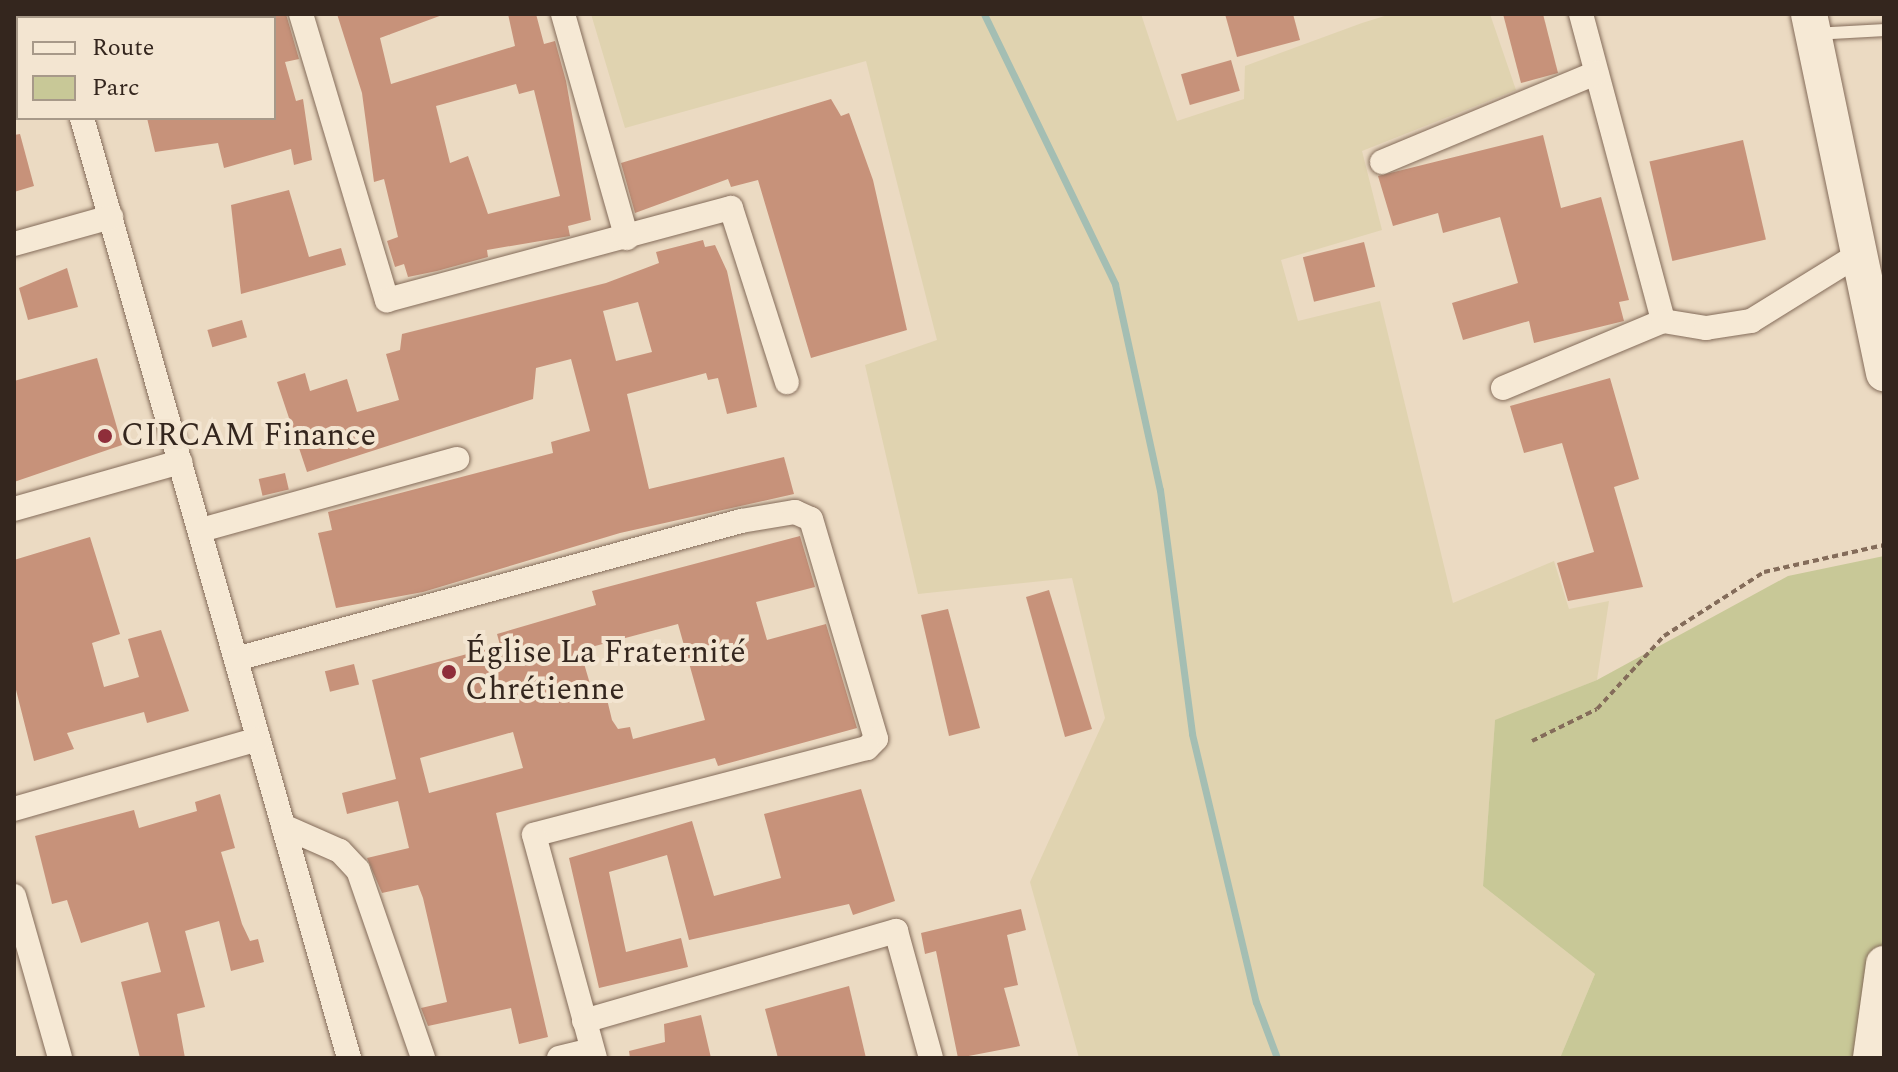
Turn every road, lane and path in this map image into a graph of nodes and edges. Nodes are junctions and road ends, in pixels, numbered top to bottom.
1 (301, 14) edge
2 (563, 14) edge
3 (1581, 14) edge
4 (1811, 24) edge
5 (1884, 30) edge
6 (1596, 73) junction
7 (83, 120) edge
8 (1382, 162) dead end
9 (111, 217) junction
10 (627, 238) junction
11 (14, 244) edge
12 (1859, 254) junction
13 (1663, 321) junction
14 (1884, 373) edge
15 (787, 382) dead end
16 (1503, 388) dead end
17 (457, 459) dead end
18 (180, 462) junction
19 (14, 509) edge
20 (201, 530) junction
21 (1884, 545) edge
22 (236, 659) junction
23 (258, 739) junction
24 (1532, 741) dead end
25 (14, 809) edge
26 (283, 826) junction
27 (14, 896) edge
28 (1884, 964) edge
29 (584, 1021) junction
30 (594, 1054) edge
31 (60, 1058) edge
32 (349, 1058) edge
33 (423, 1058) edge
34 (559, 1058) edge
35 (931, 1058) edge
36 (1871, 1058) edge

1 - 10 street
2 - 10 street
3 - 6 street
4 - 5 lane
4 - 12 street
6 - 8 street
6 - 13 street
7 - 9 street
9 - 11 street
9 - 18 street
10 - 15 street
12 - 13 street
12 - 14 street
13 - 16 street
17 - 20 street
18 - 19 street
18 - 20 street
20 - 22 street
21 - 24 path
22 - 23 street
22 - 29 street
23 - 25 street
23 - 26 street
26 - 32 street
26 - 33 street
27 - 31 street
28 - 36 street
29 - 30 street
29 - 35 street
30 - 34 street

